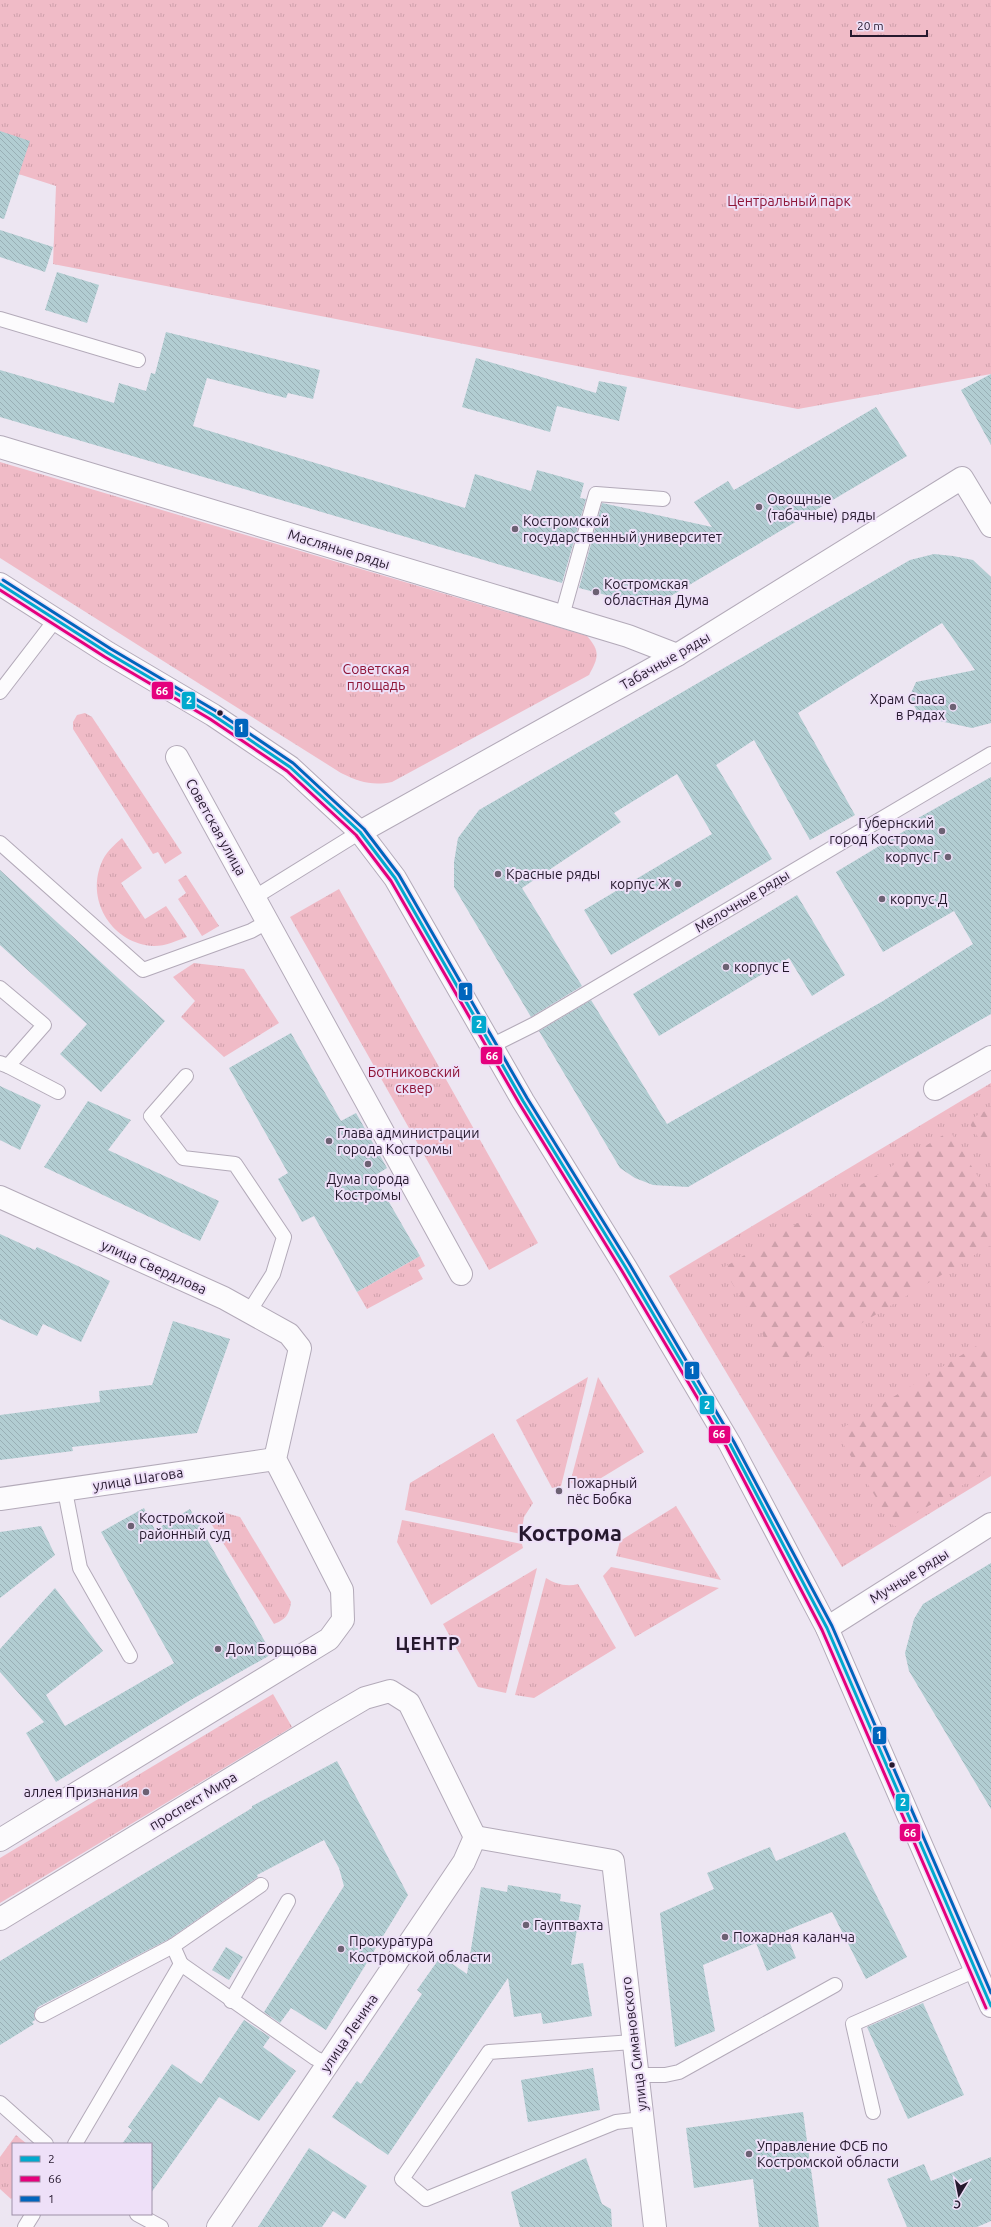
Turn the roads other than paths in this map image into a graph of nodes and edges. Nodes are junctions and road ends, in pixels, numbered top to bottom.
1 (0, 320) edge
2 (138, 360) dead end
3 (0, 447) edge
4 (663, 499) dead end
5 (991, 526) edge
6 (0, 584) edge
7 (562, 616) junction
8 (56, 619) junction
9 (677, 655) junction
10 (0, 692) edge
11 (991, 754) edge
12 (177, 757) dead end
13 (360, 832) junction
14 (0, 843) edge
15 (255, 897) junction
16 (267, 922) junction
17 (0, 988) edge
18 (491, 1046) junction
19 (991, 1057) edge
20 (4, 1064) edge
21 (186, 1076) dead end
22 (935, 1089) dead end
23 (58, 1092) dead end
24 (0, 1197) edge
25 (461, 1274) dead end
26 (249, 1312) junction
27 (275, 1459) junction
28 (65, 1491) junction
29 (0, 1499) edge
30 (991, 1524) edge
31 (827, 1628) junction
32 (130, 1656) dead end
33 (475, 1837) junction
34 (0, 1840) edge
35 (261, 1885) dead end
36 (288, 1901) dead end
37 (0, 1919) edge
38 (173, 1946) junction
39 (181, 1964) junction
40 (976, 1970) junction
41 (835, 1985) dead end
42 (231, 2000) junction
43 (991, 2006) edge
44 (42, 2015) dead end
45 (634, 2042) junction
46 (328, 2064) junction
47 (637, 2075) junction
48 (0, 2103) edge
49 (873, 2112) dead end
50 (642, 2119) junction
51 (45, 2143) edge
52 (76, 2143) edge
53 (32, 2215) edge
54 (139, 2215) edge
55 (25, 2227) edge
56 (161, 2227) edge
57 (218, 2227) edge
58 (654, 2227) edge

1 - 2 lane
3 - 7 street, Масляные ряды
4 - 7 lane
5 - 9 street, Табачные ряды
6 - 8 street
7 - 9 street, Масляные ряды
8 - 10 lane
8 - 13 street
9 - 13 street, Табачные ряды
11 - 18 lane, Мелочные ряды
12 - 15 street, Советская улица
13 - 15 lane
13 - 18 street
14 - 16 lane
15 - 16 street, Советская улица
16 - 25 street, Советская улица
17 - 20 lane
18 - 31 street
19 - 22 street
20 - 23 lane
21 - 26 lane
24 - 26 street, улица Свердлова
26 - 27 street, улица Свердлова
27 - 28 street, улица Шагова
27 - 34 street
28 - 29 street, улица Шагова
28 - 32 lane
30 - 31 street, Мучные ряды
31 - 40 street
33 - 37 street, проспект Мира
33 - 45 street, улица Симановского
33 - 46 street, улица Ленина
35 - 38 lane
36 - 42 lane
38 - 39 lane
38 - 44 lane
39 - 42 lane
39 - 52 lane
40 - 43 street
40 - 49 lane
41 - 47 lane
42 - 46 lane
45 - 47 street, улица Симановского
45 - 50 lane
46 - 57 street, улица Ленина
47 - 50 street, улица Симановского
48 - 51 lane
50 - 58 street, улица Симановского
53 - 55 lane
54 - 56 lane

